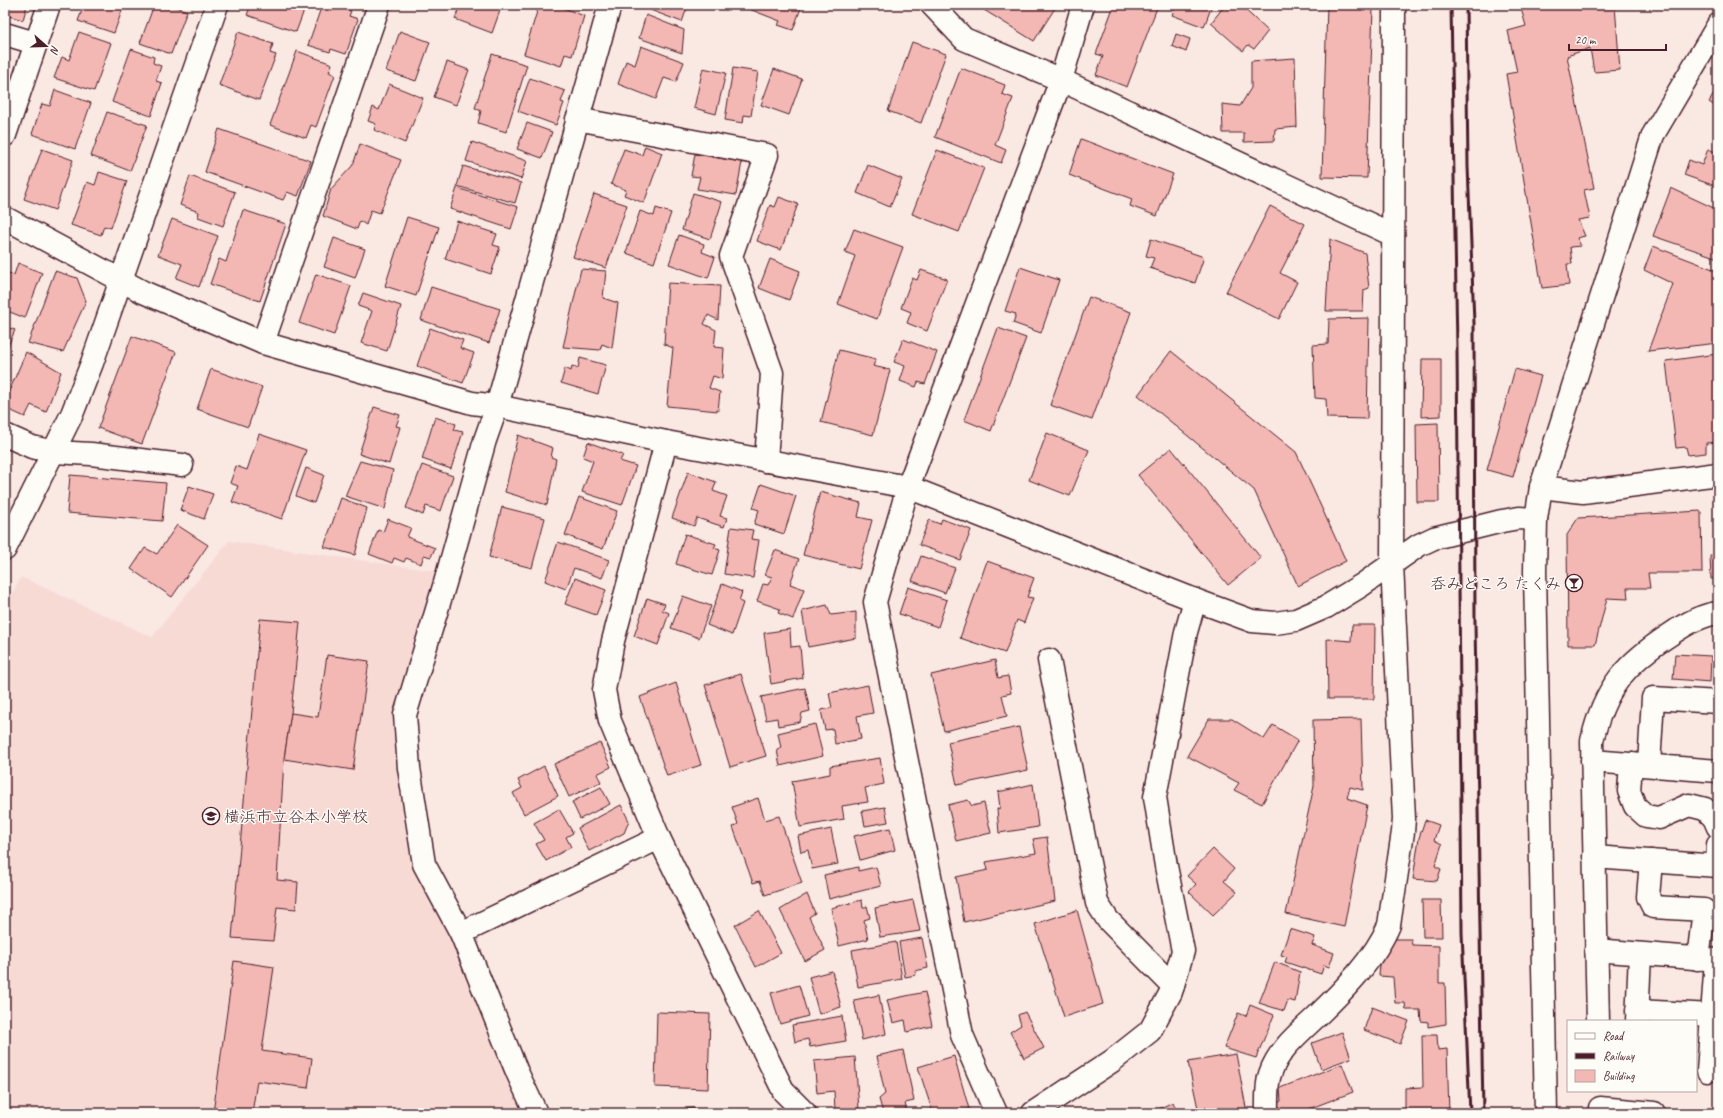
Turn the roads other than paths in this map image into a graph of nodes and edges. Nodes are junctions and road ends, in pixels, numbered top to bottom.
1 (48, 5) edge
2 (217, 5) edge
3 (379, 5) edge
4 (610, 5) edge
5 (932, 5) edge
6 (1083, 5) edge
7 (1394, 5) edge
8 (1718, 25) edge
9 (5, 34) edge
10 (35, 43) junction
11 (1061, 80) junction
12 (577, 118) junction
13 (5, 135) edge
14 (5, 218) edge
15 (1393, 235) junction
16 (121, 280) junction
17 (263, 343) junction
18 (497, 406) junction
19 (5, 434) edge
20 (666, 442) junction
21 (54, 452) junction
22 (766, 461) junction
23 (182, 465) dead end
24 (1718, 474) edge
25 (908, 487) junction
26 (1541, 487) junction
27 (1536, 519) junction
28 (5, 549) edge
29 (1392, 564) junction
30 (1194, 600) junction
31 (1718, 613) edge
32 (1049, 660) dead end
33 (1718, 702) edge
34 (1592, 761) junction
35 (1640, 765) junction
36 (1718, 771) edge
37 (1718, 827) edge
38 (659, 838) junction
39 (1594, 857) junction
40 (1718, 859) edge
41 (1651, 861) junction
42 (461, 933) junction
43 (1596, 950) junction
44 (1640, 954) junction
45 (1711, 960) edge
46 (1173, 986) junction
47 (1712, 1015) junction
48 (1637, 1016) edge
49 (1598, 1020) edge
50 (1707, 1071) edge
51 (1600, 1104) edge
52 (536, 1113) edge
53 (805, 1113) edge
54 (996, 1113) edge
55 (1033, 1113) edge
56 (1267, 1113) edge
57 (1546, 1113) edge
58 (1654, 1113) edge

1 - 10 street
2 - 16 street
3 - 17 street
4 - 12 street
5 - 11 street
6 - 11 street
7 - 15 street
8 - 26 street
9 - 10 street
10 - 13 street
11 - 15 street
11 - 25 street
12 - 18 street
12 - 22 street
14 - 16 street
15 - 29 street
16 - 17 street
16 - 21 street
17 - 18 street
18 - 20 street
18 - 42 street
19 - 21 street
20 - 22 street
20 - 38 street
21 - 23 street
21 - 28 street
22 - 25 street
24 - 26 street
25 - 30 street
25 - 54 street
26 - 27 street
27 - 29 street
27 - 57 street
29 - 30 street
29 - 56 street
30 - 46 street
31 - 34 street
32 - 46 street
33 - 35 street
34 - 35 street
34 - 39 street
35 - 36 street
35 - 37 street
38 - 42 street
38 - 53 street
39 - 41 street
39 - 43 street
40 - 41 street
41 - 45 street
42 - 52 street
43 - 44 street
43 - 49 street
44 - 45 street
44 - 48 street
45 - 47 street
46 - 55 street
47 - 48 street
47 - 50 street
51 - 58 street

